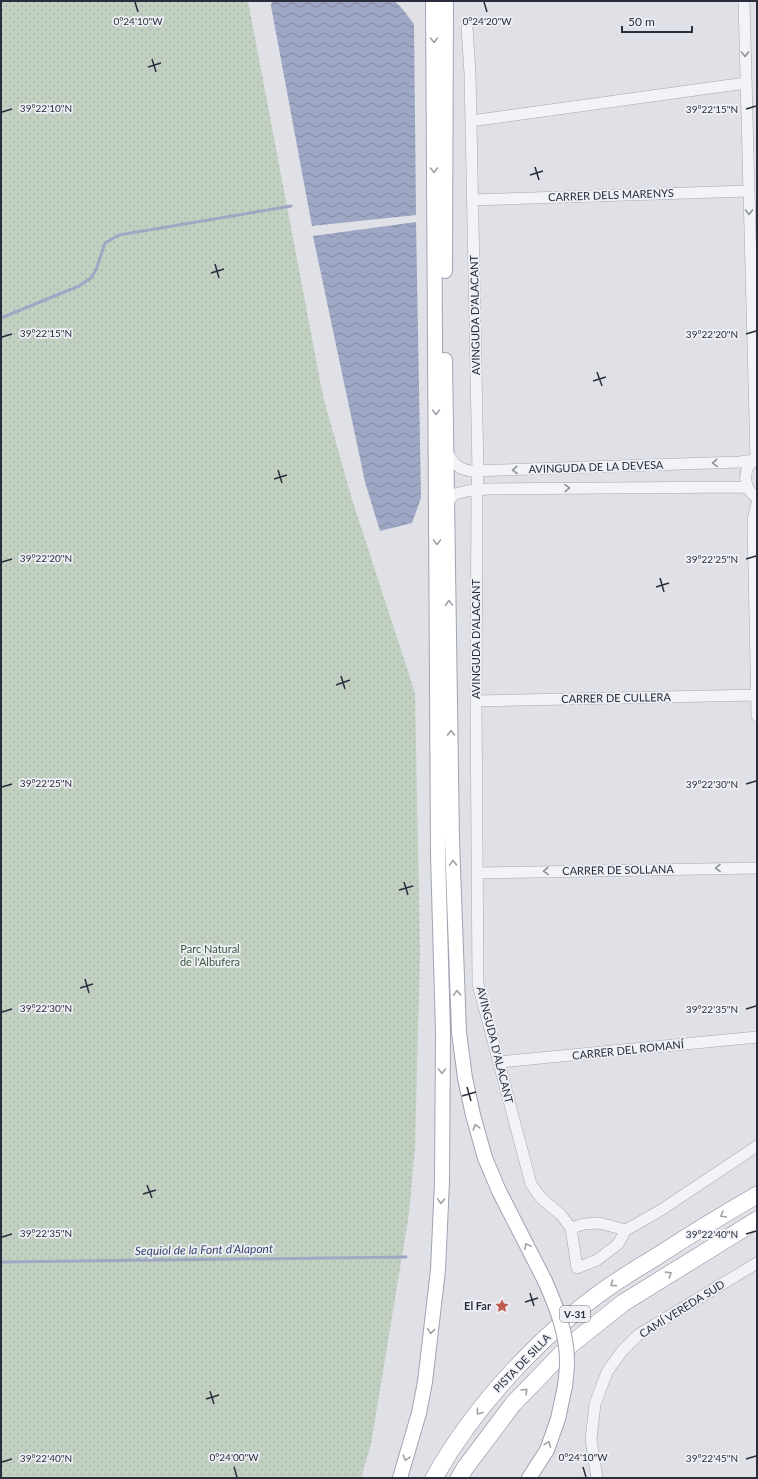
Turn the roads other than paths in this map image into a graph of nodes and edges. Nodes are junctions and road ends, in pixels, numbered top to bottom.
1 (434, 1) edge
2 (446, 1) edge
3 (744, 1) edge
4 (467, 28) dead end
5 (746, 83) junction
6 (471, 121) junction
7 (748, 191) junction
8 (473, 200) junction
9 (755, 347) edge
10 (447, 452) junction
11 (756, 459) edge
12 (478, 471) junction
13 (747, 488) junction
14 (477, 490) junction
15 (757, 498) edge
16 (448, 501) junction
17 (757, 504) edge
18 (757, 695) edge
19 (476, 701) junction
20 (757, 716) edge
21 (757, 868) edge
22 (478, 873) junction
23 (757, 1037) edge
24 (499, 1062) junction
25 (757, 1146) edge
26 (757, 1195) edge
27 (757, 1220) edge
28 (571, 1228) junction
29 (626, 1230) junction
30 (756, 1266) edge
31 (400, 1478) edge
32 (434, 1478) edge
33 (459, 1478) edge
34 (529, 1478) edge
35 (597, 1478) edge

1 -> 31 main road
2 - 10 main road
3 -> 5 street
4 - 6 street, AVINGUDA D'ALACANT
5 - 6 street
5 - 7 street
6 - 8 street, AVINGUDA D'ALACANT
7 - 8 street, CARRER DELS MARENYS
7 -> 9 street
8 - 12 street, AVINGUDA D'ALACANT
9 - 11 street
10 - 12 street, AVINGUDA DE LA DEVESA
10 - 16 main road
11 -> 12 street, AVINGUDA DE LA DEVESA
11 - 13 street
12 - 14 street, AVINGUDA D'ALACANT
14 -> 13 street, AVINGUDA DE LA DEVESA
13 - 15 street
14 - 16 street, AVINGUDA DE LA DEVESA
14 - 19 street, AVINGUDA D'ALACANT
34 -> 16 main road, bridge
17 - 18 street
18 - 19 street, CARRER DE CULLERA
18 - 20 street
19 - 22 street, AVINGUDA D'ALACANT
21 -> 22 street, CARRER DE SOLLANA
22 - 24 street, AVINGUDA D'ALACANT
23 - 24 street, CARRER DEL ROMANÍ
24 - 28 street, AVINGUDA D'ALACANT
25 - 29 street
26 -> 32 highway, PISTA DE SILLA / V-31
33 -> 27 highway, PISTA DE SILLA / V-31
28 - 29 street
28 - 29 street
30 - 35 street, CAMÍ VEREDA SUD

